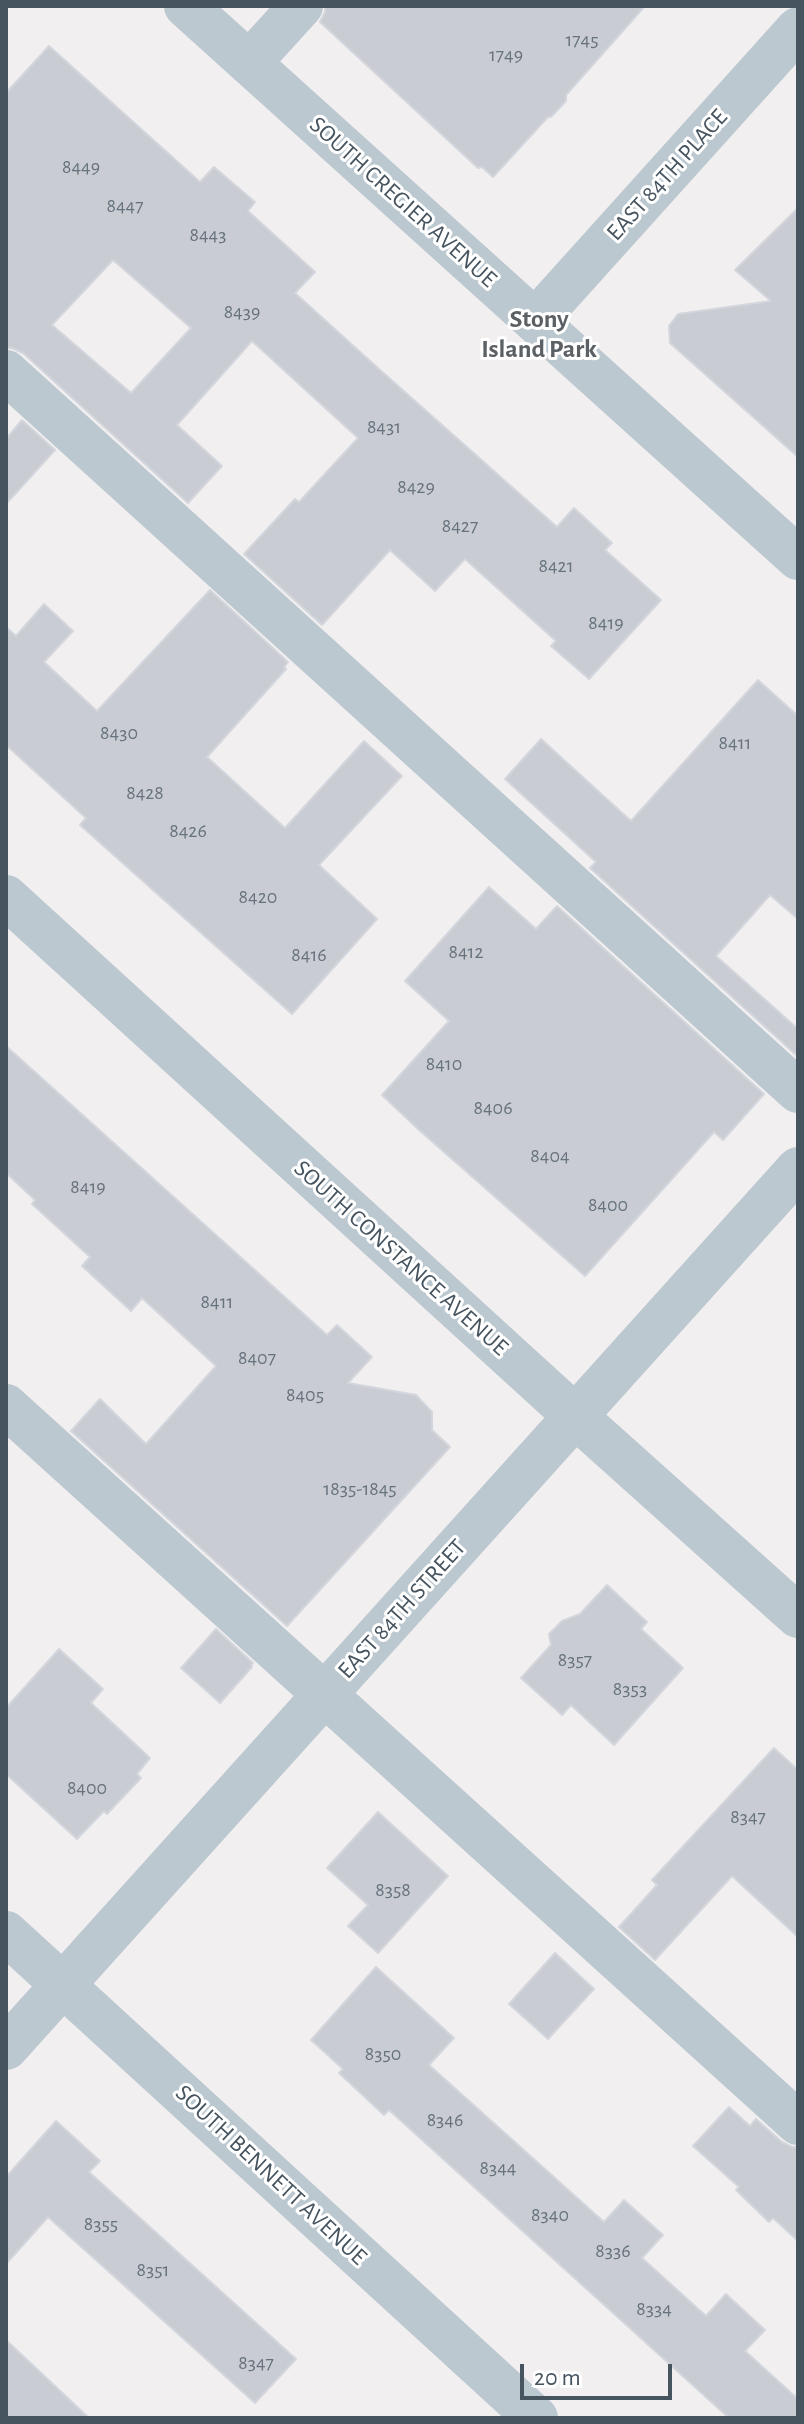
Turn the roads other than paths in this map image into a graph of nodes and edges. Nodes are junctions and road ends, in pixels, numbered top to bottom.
1 (186, 6) edge
2 (301, 6) edge
3 (798, 29) edge
4 (249, 63) junction
5 (535, 321) junction
6 (6, 372) edge
7 (798, 558) edge
8 (6, 897) edge
9 (798, 1091) edge
10 (798, 1169) edge
11 (6, 1406) edge
12 (575, 1416) junction
13 (798, 1616) edge
14 (325, 1695) junction
15 (6, 1933) edge
16 (63, 1985) junction
17 (6, 2048) edge
18 (798, 2123) edge
19 (536, 2418) edge

1 - 4 street, SOUTH CREGIER AVENUE
2 - 4 street
3 - 5 street, EAST 84TH PLACE
4 - 5 street, SOUTH CREGIER AVENUE
5 - 7 street, SOUTH CREGIER AVENUE
6 - 9 street
8 - 12 street, SOUTH CONSTANCE AVENUE
10 - 12 street, EAST 84TH STREET
11 - 14 street
12 - 13 street, SOUTH CONSTANCE AVENUE
12 - 14 street, EAST 84TH STREET
14 - 16 street, EAST 84TH STREET
14 - 18 street
15 - 16 street, SOUTH BENNETT AVENUE
16 - 17 street, EAST 84TH STREET
16 - 19 street, SOUTH BENNETT AVENUE

